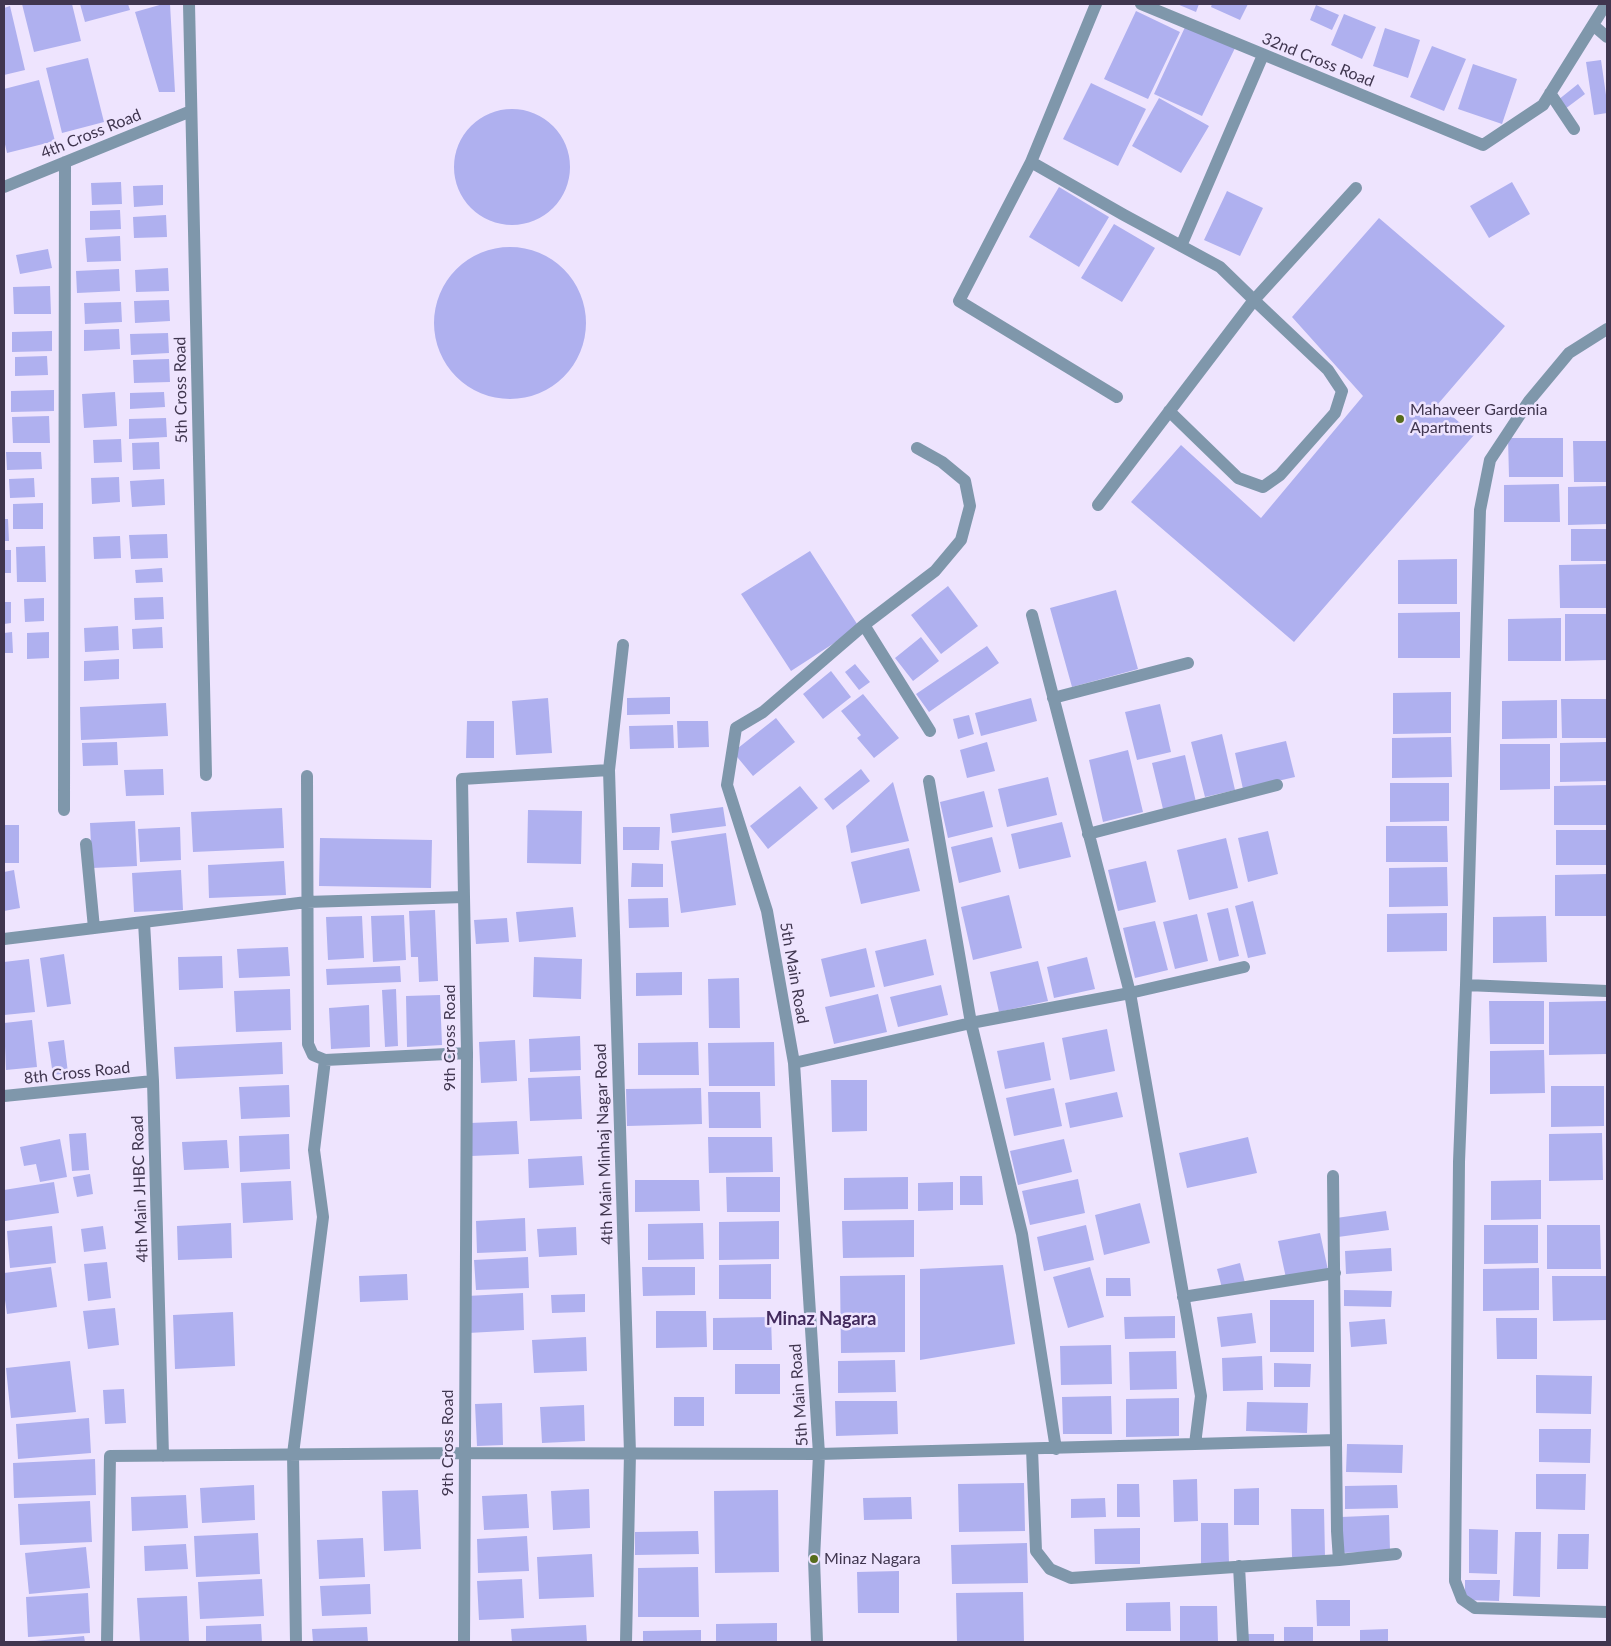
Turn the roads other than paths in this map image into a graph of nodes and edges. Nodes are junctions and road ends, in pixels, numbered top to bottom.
1 (189, 4) edge
2 (1096, 4) edge
3 (1141, 4) edge
4 (1606, 4) edge
5 (1593, 25) junction
6 (1607, 37) edge
7 (1263, 55) junction
8 (1550, 93) junction
9 (191, 111) junction
10 (1574, 129) dead end
11 (65, 162) junction
12 (1031, 162) junction
13 (4, 187) edge
14 (1356, 188) dead end
15 (1181, 246) junction
16 (1254, 300) junction
17 (1607, 329) edge
18 (1117, 397) dead end
19 (1169, 411) junction
20 (917, 448) dead end
21 (1098, 505) dead end
22 (1032, 615) dead end
23 (864, 625) junction
24 (623, 645) dead end
25 (1188, 663) dead end
26 (1053, 698) junction
27 (930, 731) dead end
28 (609, 770) junction
29 (206, 775) dead end
30 (307, 776) dead end
31 (929, 781) dead end
32 (1278, 785) dead end
33 (64, 810) dead end
34 (1088, 834) junction
35 (86, 844) dead end
36 (464, 897) junction
37 (307, 902) junction
38 (144, 922) junction
39 (94, 928) junction
40 (4, 939) edge
41 (1244, 967) dead end
42 (1466, 985) junction
43 (1607, 992) edge
44 (1130, 993) junction
45 (971, 1023) junction
46 (467, 1053) junction
47 (325, 1060) junction
48 (794, 1063) junction
49 (153, 1081) junction
50 (4, 1096) edge
51 (1333, 1176) dead end
52 (1335, 1273) junction
53 (1183, 1297) junction
54 (1336, 1440) junction
55 (1195, 1444) junction
56 (1032, 1449) junction
57 (1056, 1449) junction
58 (464, 1453) junction
59 (630, 1453) junction
60 (293, 1454) junction
61 (819, 1454) junction
62 (163, 1456) junction
63 (1396, 1554) dead end
64 (1339, 1560) junction
65 (1239, 1566) junction
66 (1607, 1612) edge
67 (107, 1642) edge
68 (296, 1642) edge
69 (464, 1642) edge
70 (626, 1642) edge
71 (817, 1642) edge
72 (1243, 1642) edge

1 - 9 street, 5th Cross Road
2 - 12 street
3 - 7 street, 32nd Cross Road
4 - 5 street
5 - 6 street
5 - 8 street
7 - 8 street, 32nd Cross Road
7 - 15 street
8 - 10 street
9 - 11 street, 4th Cross Road
9 - 29 street, 5th Cross Road
11 - 13 street, 4th Cross Road
11 - 33 street
12 - 15 street
12 - 18 street
14 - 16 street
15 - 16 street
16 - 19 street
16 - 19 street
17 - 42 street
19 - 21 street
20 - 23 street, 5th Main Road
22 - 26 street
23 - 27 street
23 - 48 street, 5th Main Road
24 - 28 street, 4th Main Minhaj Nagar Road
25 - 26 street
26 - 34 street
28 - 36 street, 9th Cross Road
28 - 59 street, 4th Main Minhaj Nagar Road
30 - 37 street
31 - 45 street
32 - 34 street
34 - 44 street
35 - 39 street
36 - 37 street
36 - 46 street, 9th Cross Road
37 - 38 street
37 - 47 street
38 - 39 street
38 - 49 street, 4th Main JHBC Road
39 - 40 street
41 - 44 street
42 - 43 street
42 - 66 street
44 - 45 street
44 - 53 street
45 - 48 street
45 - 57 street
46 - 47 street
46 - 58 street, 9th Cross Road
47 - 60 street
48 - 61 street, 5th Main Road
49 - 50 street, 8th Cross Road
49 - 62 street, 4th Main JHBC Road
51 - 52 street
52 - 53 street
52 - 54 street
53 - 55 street
54 - 55 street
54 - 64 street
55 - 57 street
56 - 57 street
56 - 61 street
56 - 65 street
58 - 59 street
58 - 60 street
58 - 69 street, 9th Cross Road
59 - 61 street
59 - 70 street, 4th Main Minhaj Nagar Road
60 - 62 street
60 - 68 street
61 - 71 street, 5th Main Road
62 - 67 street
63 - 64 street
64 - 65 street
65 - 72 street

